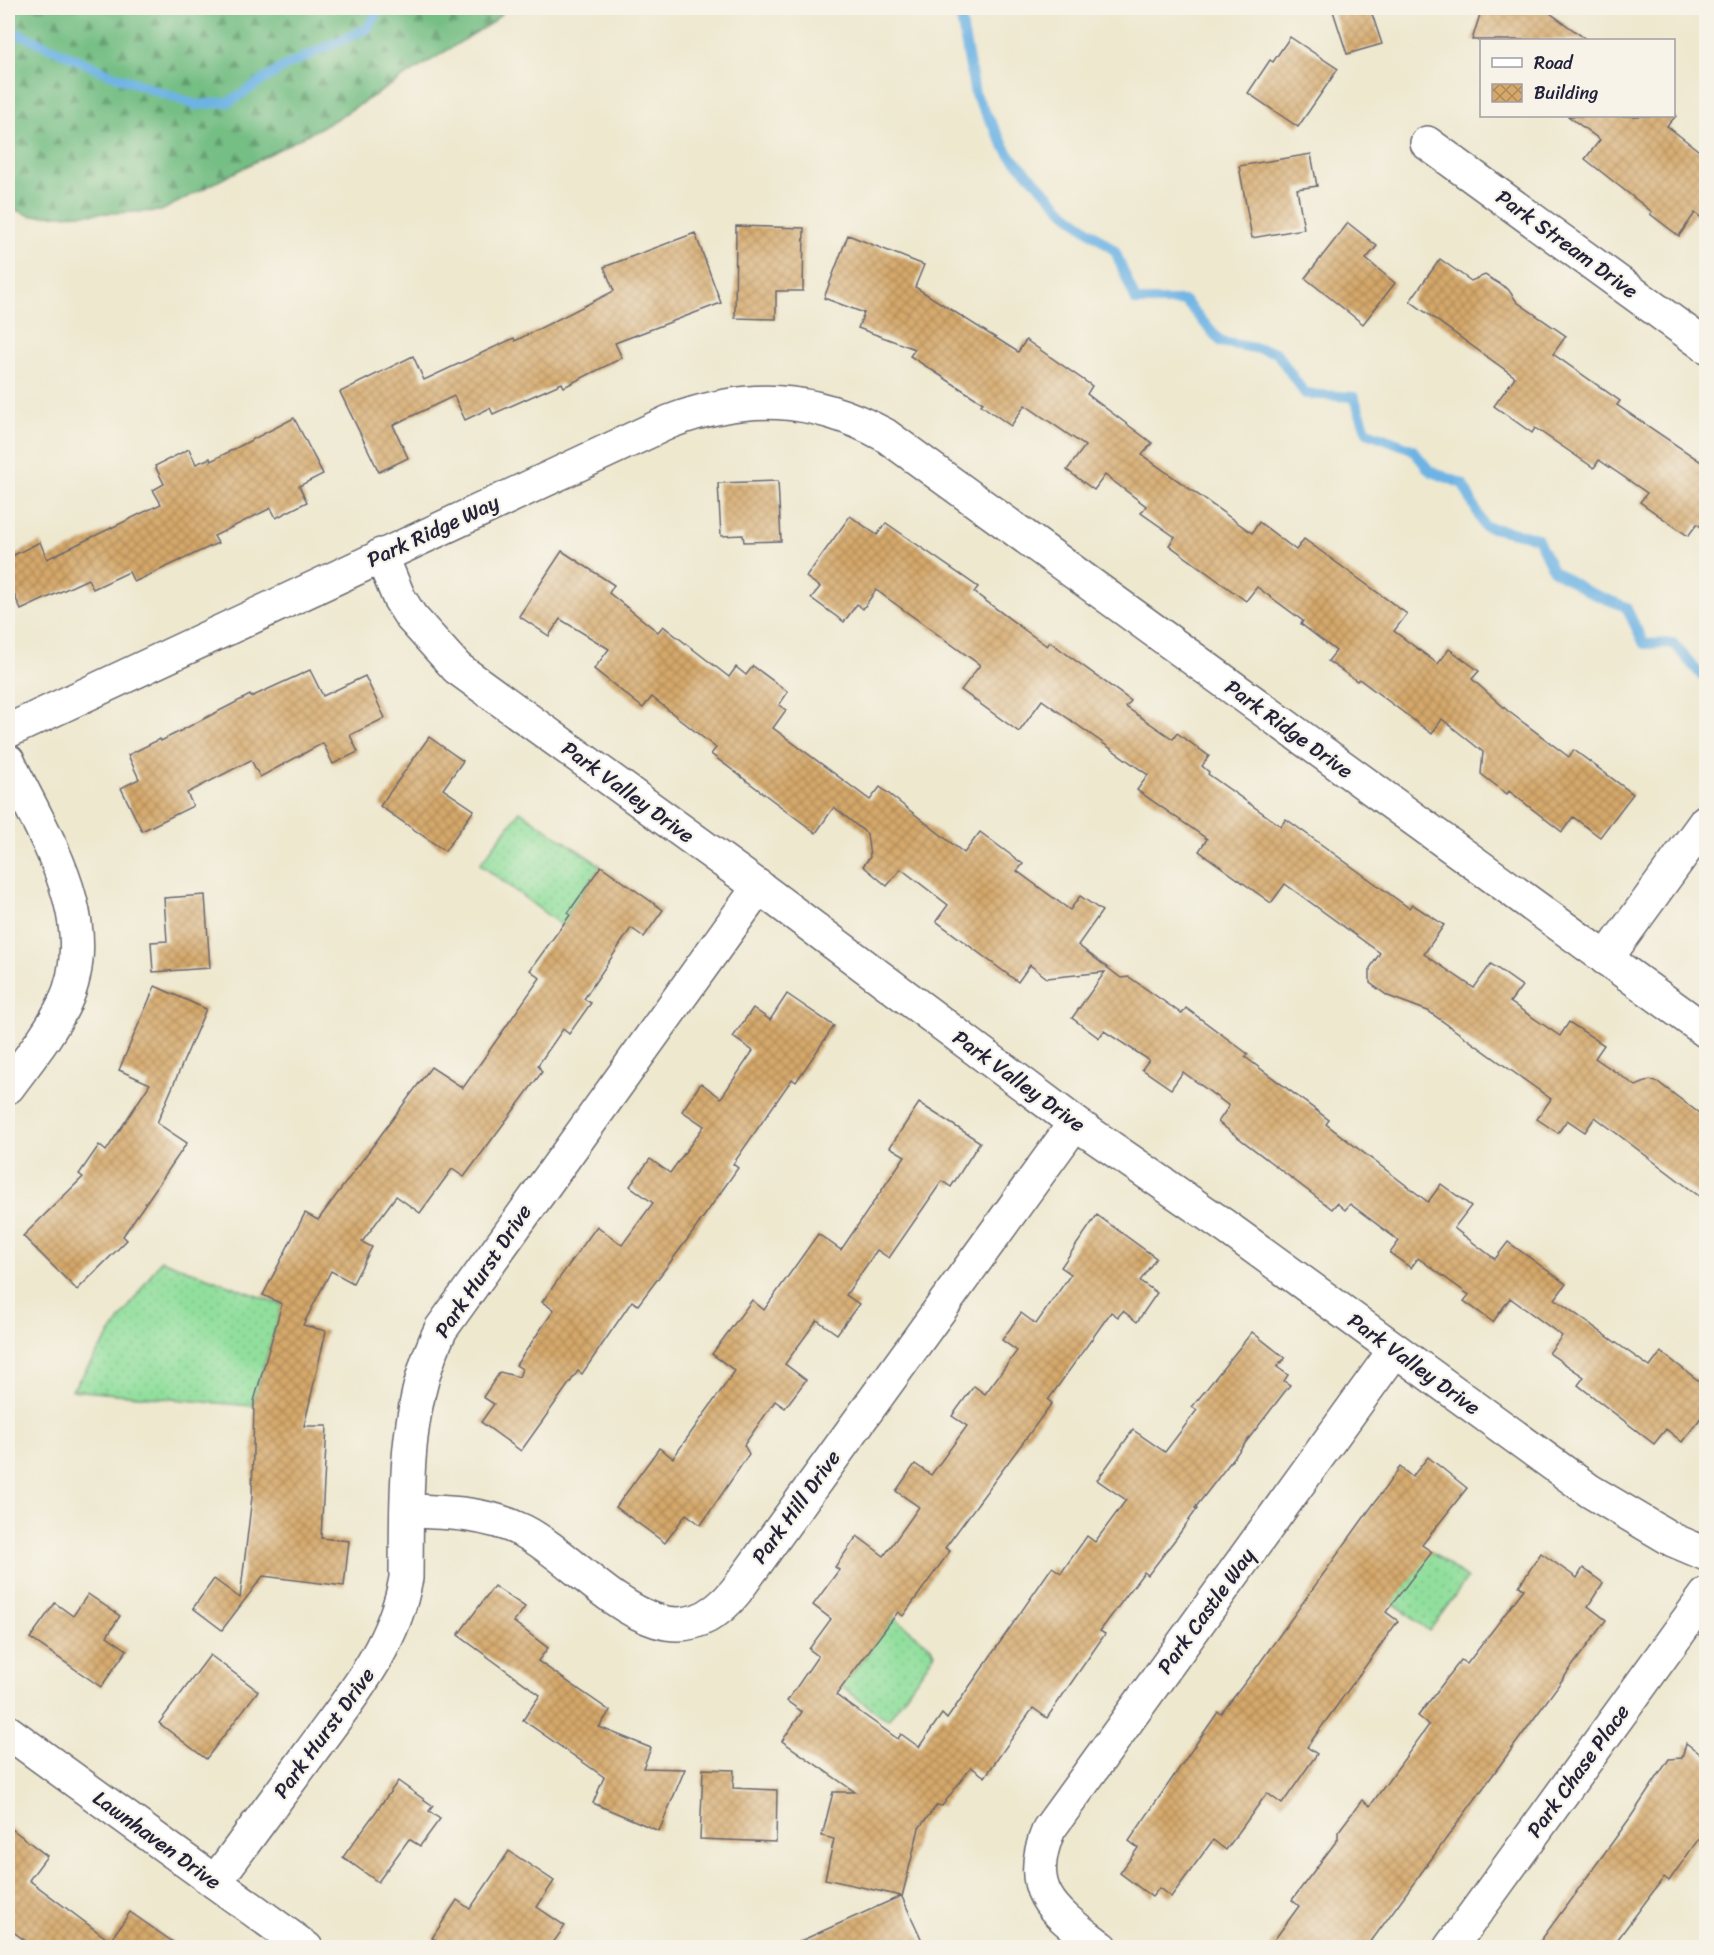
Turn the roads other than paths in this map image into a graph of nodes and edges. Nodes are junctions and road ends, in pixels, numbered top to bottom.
1 (1426, 143) dead end
2 (1707, 346) edge
3 (870, 427) joint
4 (381, 555) junction
5 (8, 731) edge
6 (8, 761) edge
7 (1707, 821) edge
8 (759, 887) junction
9 (1606, 959) junction
10 (1707, 1031) edge
11 (8, 1088) edge
12 (1076, 1123) junction
13 (1395, 1350) junction
14 (407, 1511) junction
15 (1707, 1554) edge
16 (1707, 1595) edge
17 (8, 1732) edge
18 (215, 1882) junction
19 (306, 1947) edge
20 (1102, 1947) edge
21 (1450, 1947) edge

1 - 2 street, Park Stream Drive
3 - 4 street, Park Ridge Way
3 - 9 street, Park Ridge Drive
4 - 5 street, Park Ridge Way
4 - 8 street, Park Valley Drive
6 - 11 street
7 - 9 street
8 - 12 street, Park Valley Drive
8 - 14 street, Park Hurst Drive
9 - 10 street, Park Ridge Drive
12 - 13 street, Park Valley Drive
12 - 14 street, Park Hill Drive
13 - 15 street, Park Valley Drive
13 - 20 street, Park Castle Way
14 - 18 street, Park Hurst Drive
16 - 21 street, Park Chase Place
17 - 18 street, Lawnhaven Drive
18 - 19 street, Lawnhaven Drive

